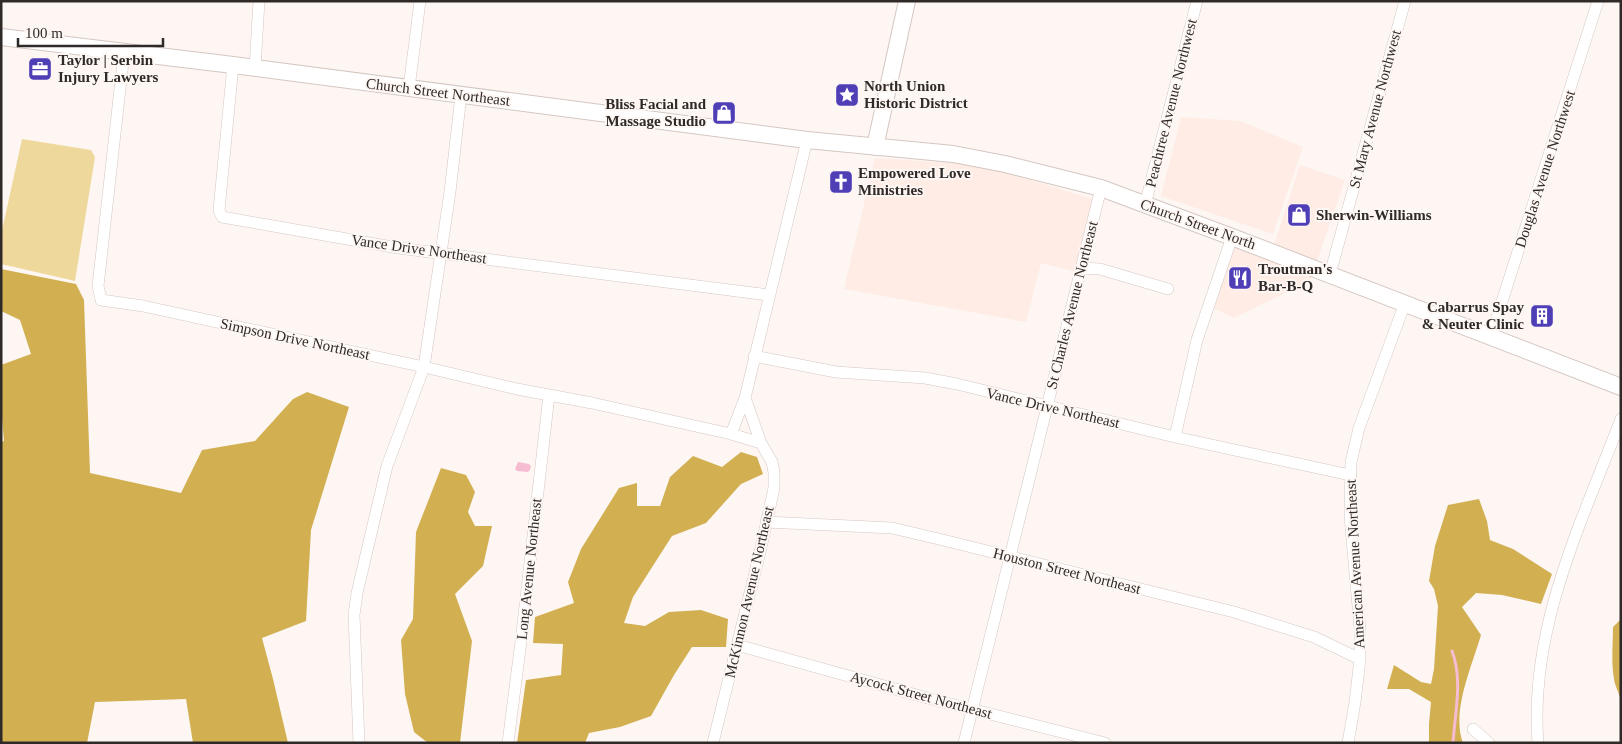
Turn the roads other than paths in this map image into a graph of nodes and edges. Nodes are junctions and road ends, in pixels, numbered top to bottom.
1 (259, 1) edge
2 (420, 1) edge
3 (907, 1) edge
4 (1197, 1) edge
5 (1405, 1) edge
6 (1598, 1) edge
7 (1, 37) edge
8 (124, 53) junction
9 (233, 65) junction
10 (255, 68) junction
11 (408, 88) junction
12 (462, 95) junction
13 (807, 140) junction
14 (875, 147) junction
15 (1101, 188) junction
16 (1146, 205) junction
17 (1232, 236) junction
18 (441, 253) junction
19 (1082, 268) junction
20 (1330, 274) junction
21 (1168, 289) dead end
22 (769, 294) junction
23 (1405, 303) junction
24 (1491, 336) junction
25 (754, 356) junction
26 (424, 367) junction
27 (1621, 386) edge
28 (549, 395) junction
29 (745, 398) junction
30 (1048, 406) junction
31 (1621, 420) edge
32 (731, 434) junction
33 (1175, 437) junction
34 (761, 443) junction
35 (1350, 475) junction
36 (766, 522) junction
37 (1010, 557) junction
38 (737, 645) junction
39 (1360, 659) junction
40 (972, 709) junction
41 (1473, 729) dead end
42 (359, 743) edge
43 (508, 743) edge
44 (713, 743) edge
45 (964, 743) edge
46 (1105, 743) edge
47 (1348, 743) edge
48 (1489, 743) edge
49 (1538, 743) edge

1 - 10 street
2 - 11 street
3 - 14 main road
4 - 16 street, Peachtree Avenue Northwest
5 - 20 street, St Mary Avenue Northwest
6 - 24 street, Douglas Avenue Northwest
7 - 8 main road, Church Street Northeast
8 - 9 main road, Church Street Northeast
8 - 26 street, Simpson Drive Northeast
9 - 10 main road, Church Street Northeast
9 - 18 street, Vance Drive Northeast
10 - 11 main road, Church Street Northeast
11 - 12 main road, Church Street Northeast
12 - 13 main road, Church Street Northeast
12 - 18 street
13 - 14 main road, Church Street Northeast
13 - 22 street
14 - 15 main road, Church Street North
15 - 16 main road, Church Street North
15 - 19 street, St Charles Avenue Northeast
16 - 17 main road, Church Street North
17 - 20 main road, Church Street North
17 - 33 street
18 - 22 street, Vance Drive Northeast
18 - 26 street
19 - 21 street
19 - 30 street, St Charles Avenue Northeast
20 - 23 main road, Church Street North
22 - 25 street
23 - 24 main road, Church Street North
23 - 35 street, American Avenue Northeast
24 - 27 main road, Church Street North
25 - 29 street
25 - 30 street, Vance Drive Northeast
26 - 28 street, Simpson Drive Northeast
26 - 42 street
28 - 32 street, Simpson Drive Northeast
28 - 43 street, Long Avenue Northeast
29 - 32 street
29 - 34 street, McKinnon Avenue Northeast
30 - 33 street, Vance Drive Northeast
30 - 37 street, St Charles Avenue Northeast
31 - 49 street
32 - 34 street
33 - 35 street, Vance Drive Northeast
34 - 36 street, McKinnon Avenue Northeast
35 - 39 street, American Avenue Northeast
36 - 37 street, Houston Street Northeast
36 - 38 street, McKinnon Avenue Northeast
37 - 39 street, Houston Street Northeast
37 - 40 street, St Charles Avenue Northeast
38 - 40 street, Aycock Street Northeast
38 - 44 street, McKinnon Avenue Northeast
39 - 47 street, American Avenue Northeast
40 - 45 street, St Charles Avenue Northeast
40 - 46 street, Aycock Street Northeast
41 - 48 street

